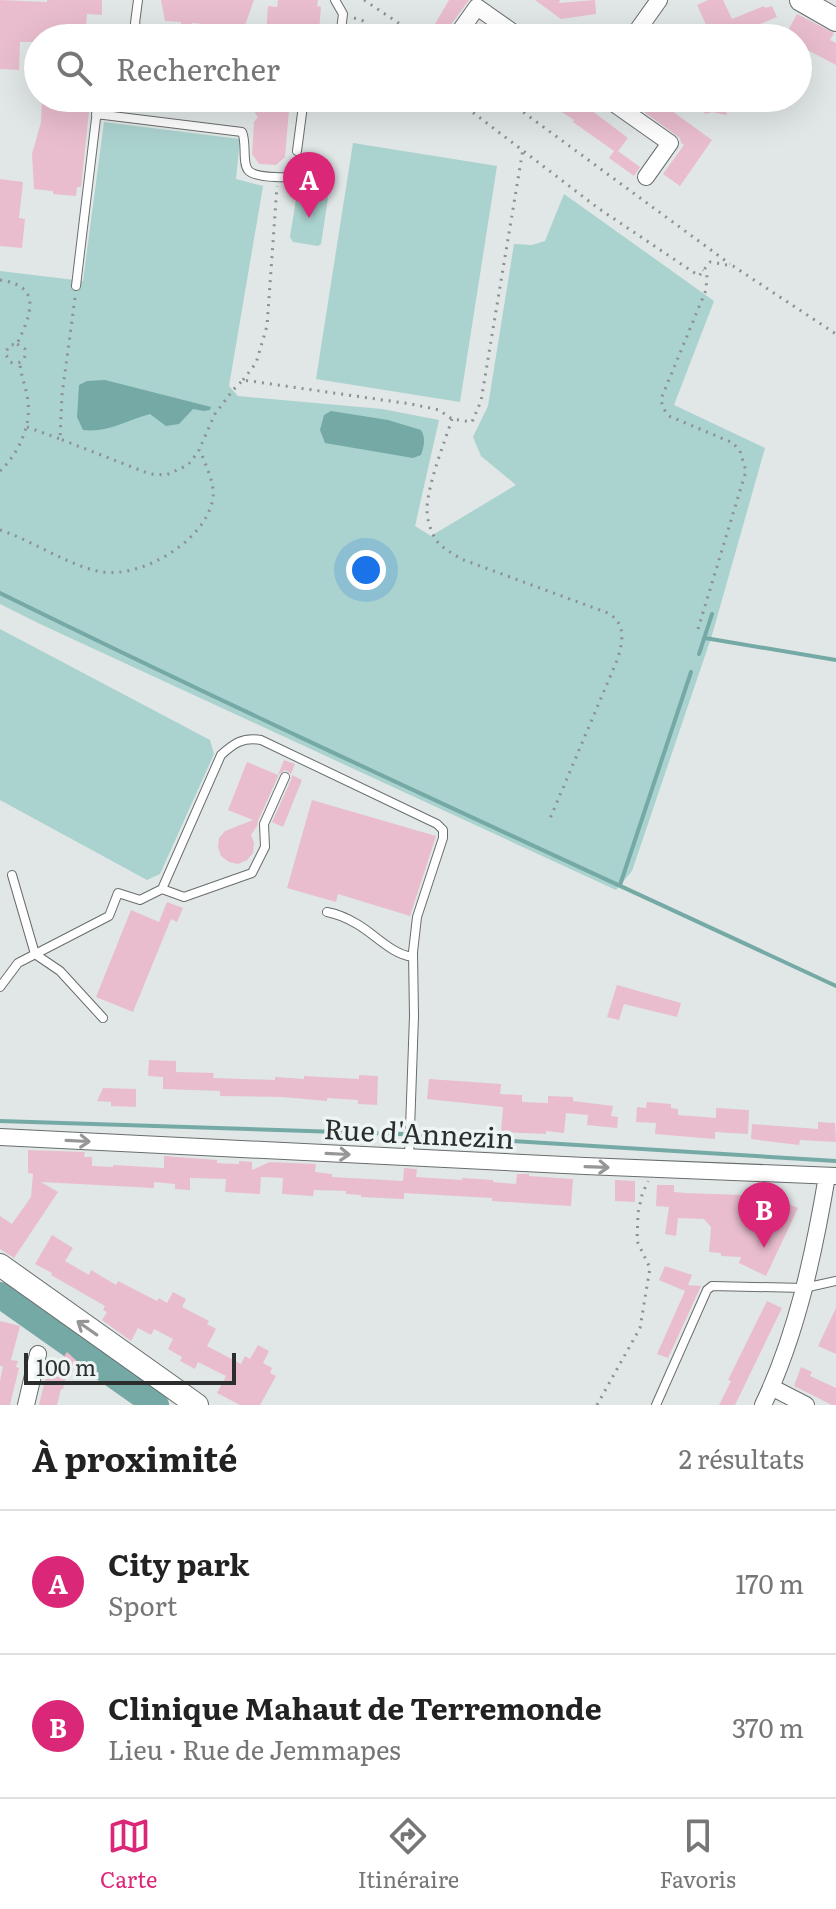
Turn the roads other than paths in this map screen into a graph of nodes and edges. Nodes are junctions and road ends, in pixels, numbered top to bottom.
1 (138, 0) edge
2 (335, 0) edge
3 (659, 0) edge
4 (801, 0) edge
5 (836, 20) edge
6 (135, 24) edge
7 (342, 24) edge
8 (465, 24) edge
9 (501, 24) edge
10 (642, 24) edge
11 (302, 112) edge
12 (626, 112) edge
13 (297, 151) dead end
14 (323, 168) dead end
15 (646, 177) dead end
16 (76, 286) road end
17 (285, 777) dead end
18 (12, 875) dead end
19 (162, 889) junction
20 (327, 912) dead end
21 (35, 954) junction
22 (413, 957) junction
23 (0, 987) edge
24 (103, 1018) dead end
25 (0, 1137) edge
26 (409, 1151) junction
27 (832, 1176) edge
28 (0, 1265) edge
29 (836, 1281) edge
30 (804, 1288) junction
31 (38, 1354) dead end
32 (771, 1387) junction
33 (26, 1405) edge
34 (197, 1405) edge
35 (656, 1405) edge
36 (763, 1405) edge
37 (806, 1405) edge

1 - 6 lane
2 - 7 lane
3 - 10 street
4 - 5 street
8 - 9 street
11 - 13 lane
12 - 15 street
14 - 16 lane
17 - 19 lane
18 - 21 lane
19 - 21 lane
19 - 22 lane
20 - 22 lane
21 - 23 lane
21 - 24 lane
22 - 26 lane
25 -> 26 street, Rue d'Annezin
26 -> 27 street, Rue d'Annezin
27 - 30 street
34 -> 28 street
29 - 30 lane
30 - 32 street
30 - 35 lane
31 - 33 street
32 - 36 street
32 - 37 street

